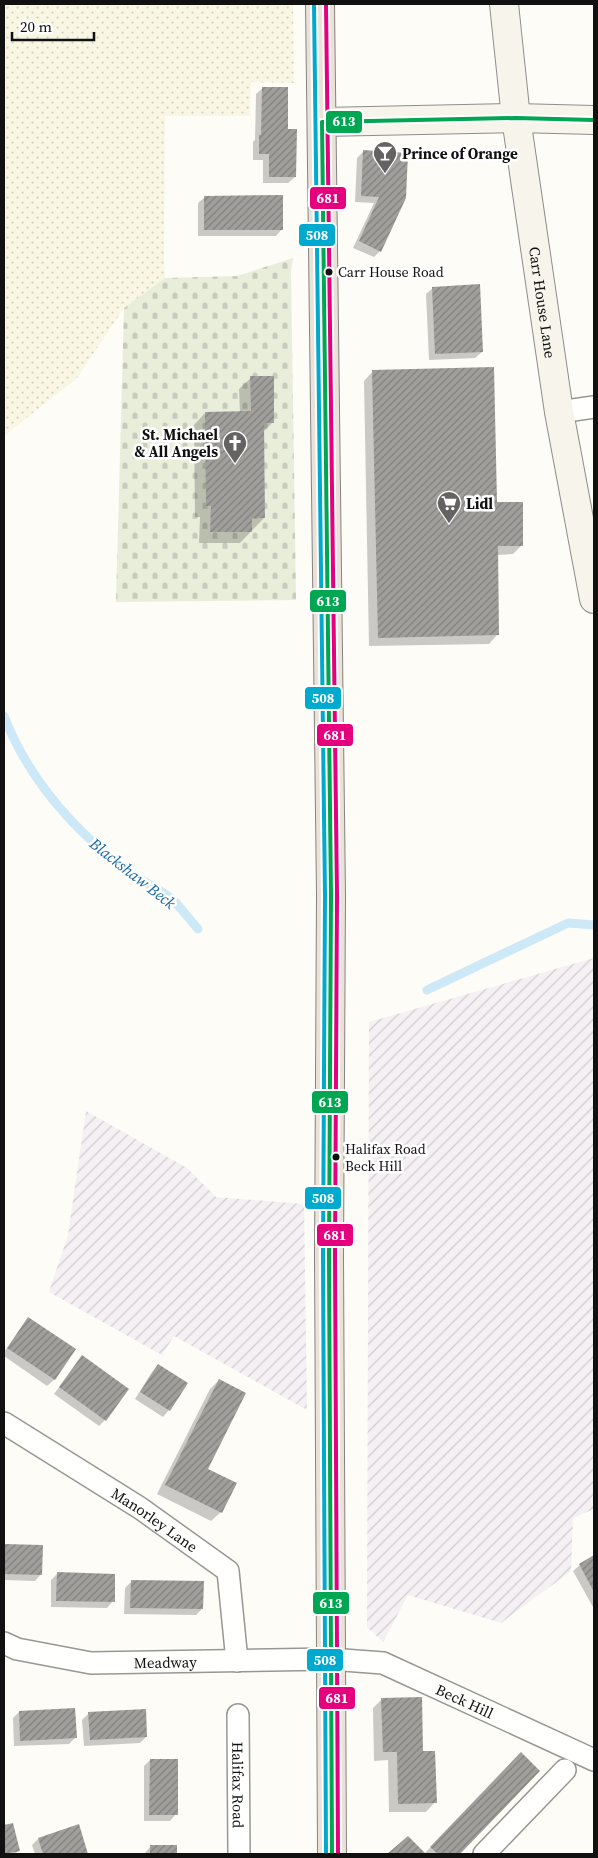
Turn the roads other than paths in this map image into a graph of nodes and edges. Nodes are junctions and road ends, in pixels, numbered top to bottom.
1 (320, 4) edge
2 (504, 4) edge
3 (516, 118) junction
4 (594, 120) edge
5 (322, 122) junction
6 (594, 407) edge
7 (559, 412) junction
8 (594, 599) edge
9 (4, 1423) edge
10 (4, 1643) edge
11 (330, 1659) junction
12 (237, 1661) junction
13 (238, 1715) dead end
14 (590, 1752) edge
15 (565, 1770) dead end
16 (239, 1854) edge
17 (332, 1854) edge
18 (484, 1854) edge

1 - 5 highway
2 - 3 street, Carr House Lane
3 - 4 street
3 - 5 street
3 - 7 street, Carr House Lane
5 - 11 highway
6 - 7 street
7 - 8 street, Carr House Lane
9 - 12 street, Manorley Lane
10 - 12 street, Meadway
11 - 12 street, Meadway
11 - 14 street, Beck Hill
11 - 17 highway
13 - 16 street, Halifax Road
15 - 18 street

